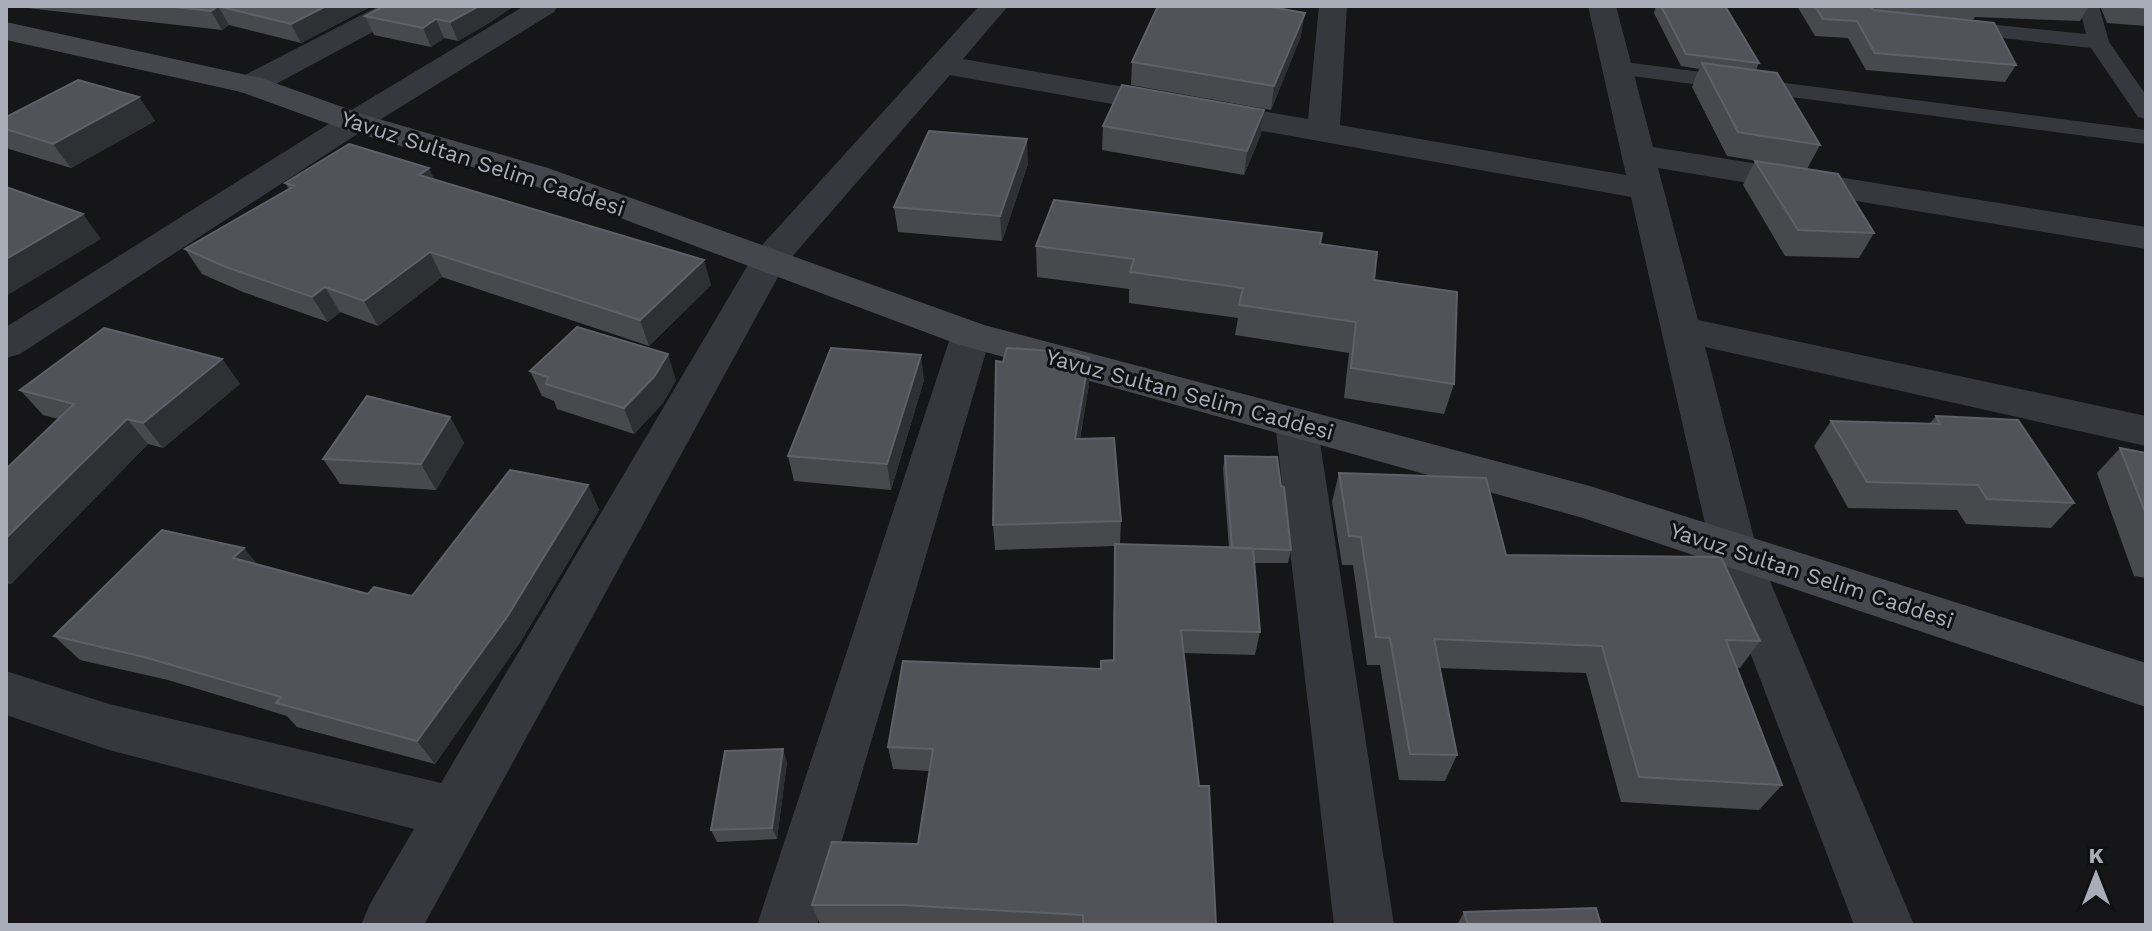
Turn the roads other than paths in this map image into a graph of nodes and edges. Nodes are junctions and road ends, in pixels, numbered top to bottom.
1 (400, 6) edge
2 (544, 6) edge
3 (994, 6) edge
4 (1333, 6) edge
5 (1602, 6) edge
6 (2089, 6) edge
7 (1943, 26) edge
8 (12, 37) edge
9 (2098, 42) junction
10 (941, 64) junction
11 (1617, 68) junction
12 (250, 85) junction
13 (2146, 112) edge
14 (354, 122) junction
15 (1323, 131) junction
16 (2146, 137) edge
17 (1642, 172) junction
18 (2146, 238) edge
19 (768, 261) junction
20 (1680, 329) junction
21 (971, 335) junction
22 (6, 345) edge
23 (1296, 423) junction
24 (2146, 431) edge
25 (1734, 550) junction
26 (2146, 685) edge
27 (6, 693) edge
28 (455, 813) junction
29 (391, 925) edge
30 (787, 925) edge
31 (1364, 925) edge
32 (1884, 925) edge

1 - 12 street
2 - 14 street
3 - 10 street
4 - 15 street
5 - 11 street
6 - 9 lane
7 - 9 lane
8 - 12 street, Yavuz Sultan Selim Caddesi
9 - 13 lane
10 - 15 street
10 - 19 street
11 - 16 lane
11 - 17 street
12 - 14 street, Yavuz Sultan Selim Caddesi
14 - 19 street, Yavuz Sultan Selim Caddesi
14 - 22 street
15 - 17 street
17 - 18 street
17 - 20 street
19 - 21 street, Yavuz Sultan Selim Caddesi
19 - 28 street
20 - 24 street
20 - 25 street
21 - 23 street, Yavuz Sultan Selim Caddesi
21 - 30 street
23 - 25 street, Yavuz Sultan Selim Caddesi
23 - 31 street
25 - 26 street, Yavuz Sultan Selim Caddesi
25 - 32 street
27 - 28 street
28 - 29 street

